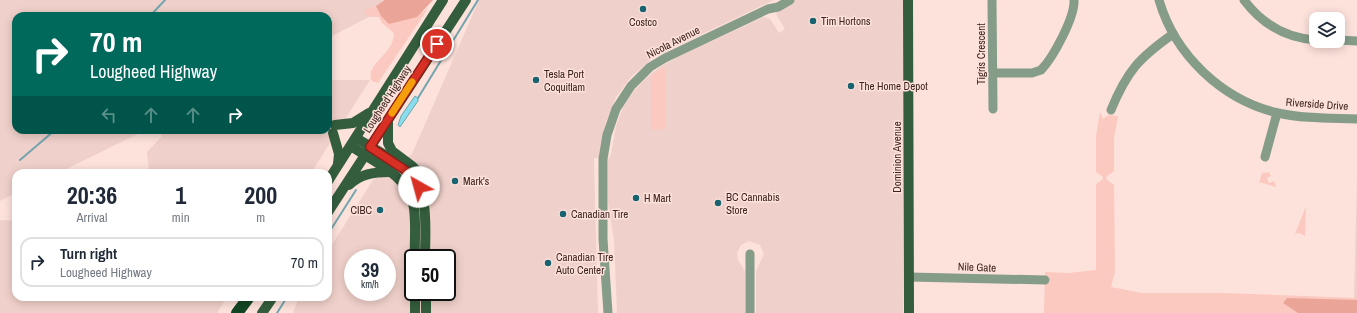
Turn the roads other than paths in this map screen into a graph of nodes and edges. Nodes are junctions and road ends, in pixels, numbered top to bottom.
1 (443, 0) edge
2 (466, 0) edge
3 (908, 0) edge
4 (992, 0) edge
5 (1074, 0) edge
6 (1159, 0) edge
7 (1244, 0) edge
8 (786, 1) edge
9 (1173, 34) junction
10 (1309, 39) edge
11 (1345, 40) edge
12 (1357, 41) edge
13 (993, 73) junction
14 (377, 104) junction
15 (993, 109) dead end
16 (1111, 110) dead end
17 (1277, 113) junction
18 (388, 119) junction
19 (1357, 119) edge
20 (354, 142) junction
21 (367, 151) junction
22 (1265, 157) dead end
23 (338, 166) junction
24 (389, 172) junction
25 (332, 175) edge
26 (340, 193) junction
27 (332, 206) edge
28 (425, 211) junction
29 (414, 249) edge
30 (425, 249) edge
31 (750, 254) dead end
32 (909, 277) junction
33 (1045, 280) dead end
34 (246, 301) edge
35 (251, 301) edge
36 (270, 301) edge
37 (415, 301) edge
38 (426, 301) edge
39 (237, 313) edge
40 (244, 313) edge
41 (262, 313) edge
42 (415, 313) edge
43 (426, 313) edge
44 (608, 313) edge
45 (750, 313) edge
46 (909, 313) edge

1 - 14 main road, Lougheed Highway
2 - 18 main road, Lougheed Highway
3 - 32 main road, Dominion Avenue
4 - 13 street, Tigris Crescent
5 - 13 street
6 - 9 street, Riverside Drive
7 - 10 street
8 - 44 street, Nicola Avenue
9 - 16 street
9 - 17 street, Riverside Drive
11 - 12 street
13 - 15 street, Tigris Crescent
14 - 20 main road, Lougheed Highway
14 - 23 main road
17 - 19 street, Riverside Drive
17 - 22 street
18 - 21 main road, Lougheed Highway
18 - 28 main road
20 - 21 main road
20 - 23 main road, Lougheed Highway
21 - 24 main road
21 - 26 main road, Lougheed Highway
21 - 28 main road
23 - 25 main road, Lougheed Highway
24 - 26 main road
24 - 29 main road
26 - 27 main road, Lougheed Highway
28 - 30 main road
31 - 45 street
32 - 33 street, Nile Gate
32 - 46 main road, Dominion Avenue
34 - 39 highway
35 - 40 main road
36 - 41 main road
37 - 42 main road
38 - 43 main road

